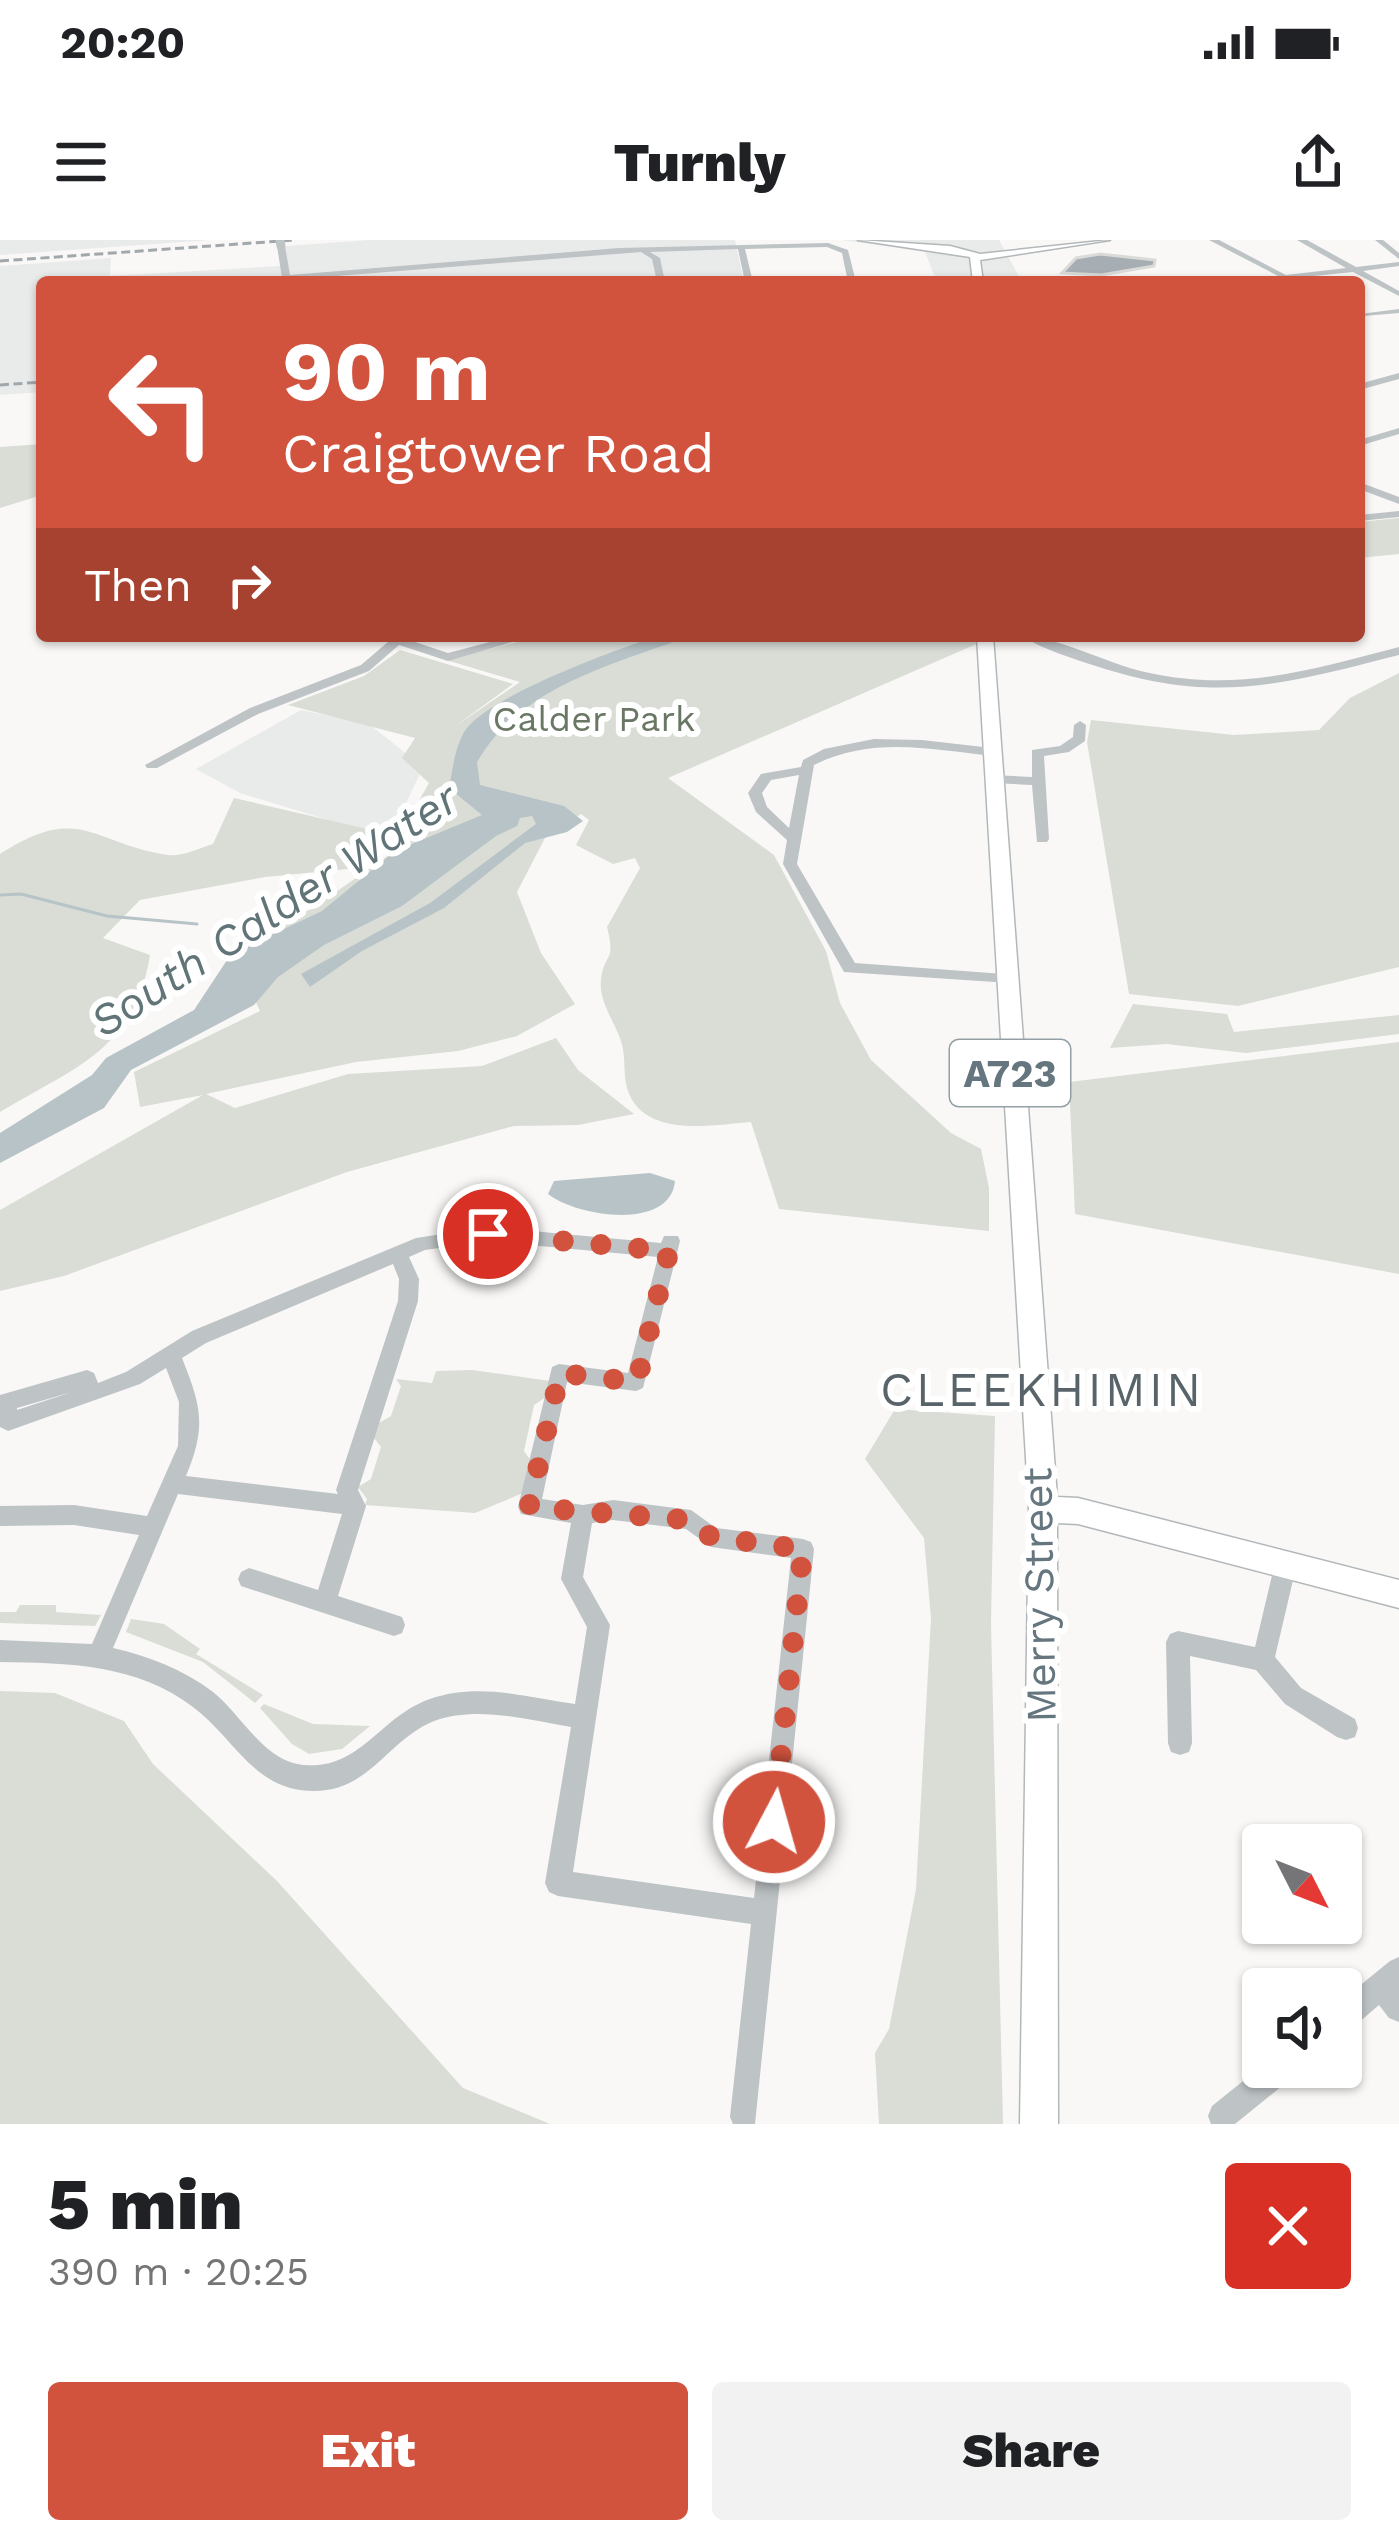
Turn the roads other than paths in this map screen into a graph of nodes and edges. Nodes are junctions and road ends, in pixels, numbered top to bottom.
1 (863, 240) edge
2 (1105, 240) edge
3 (1213, 240) edge
4 (1301, 240) edge
5 (1379, 240) edge
6 (280, 243) edge
7 (741, 246) junction
8 (644, 251) junction
9 (976, 254) junction
10 (1399, 261) edge
11 (1354, 268) junction
12 (286, 276) edge
13 (313, 276) edge
14 (660, 276) edge
15 (748, 276) edge
16 (851, 276) edge
17 (978, 276) edge
18 (1283, 276) joint
19 (1399, 294) edge
20 (1399, 311) edge
21 (1365, 314) edge
22 (1399, 376) edge
23 (1365, 385) edge
24 (1399, 431) edge
25 (1365, 441) edge
26 (1365, 487) edge
27 (1399, 501) edge
28 (1399, 514) edge
29 (1365, 517) edge
30 (394, 642) edge
31 (409, 642) edge
32 (504, 642) edge
33 (985, 642) edge
34 (1042, 642) edge
35 (1399, 651) edge
36 (1080, 725) dead end
37 (992, 752) junction
38 (152, 764) dead end
39 (807, 770) junction
40 (994, 779) junction
41 (1037, 781) junction
42 (1042, 839) dead end
43 (796, 841) junction
44 (1004, 979) junction
45 (399, 1256) junction
46 (171, 1355) junction
47 (3, 1403) edge
48 (172, 1484) junction
49 (355, 1506) junction
50 (1043, 1509) junction
51 (583, 1515) junction
52 (0, 1516) edge
53 (155, 1527) junction
54 (1286, 1563) junction
55 (249, 1579) dead end
56 (1399, 1594) edge
57 (326, 1603) junction
58 (394, 1625) dead end
59 (0, 1652) edge
60 (100, 1652) junction
61 (1263, 1660) junction
62 (583, 1718) junction
63 (1346, 1729) dead end
64 (1180, 1744) dead end
65 (764, 1913) junction
66 (1393, 1988) edge
67 (1362, 2006) edge
68 (1257, 2088) edge
69 (1222, 2116) dead end
70 (744, 2117) dead end
71 (1039, 2124) edge

1 - 9 main road
2 - 9 main road
3 - 18 street
4 - 11 street
5 - 10 street
6 - 12 street
7 - 8 street
7 - 15 street
7 - 16 street
8 - 13 street
8 - 14 street
9 - 17 main road
10 - 11 street
11 - 18 street
11 - 19 street
20 - 21 street
22 - 23 street
24 - 25 street
26 - 27 street
28 - 29 street
30 - 38 street
31 - 32 street
33 - 37 main road, Merry Street / A723
34 - 35 street
36 - 41 street
37 - 39 street
37 - 40 main road, Merry Street / A723
39 - 43 street
39 - 43 street
40 - 41 street
40 - 44 main road, Merry Street / A723
41 - 42 street
43 - 44 street
44 - 50 main road, Merry Street / A723
45 - 46 street
45 - 49 street
45 - 51 street
46 - 47 street
46 - 48 street
48 - 49 street
48 - 53 street
49 - 57 street
50 - 54 main road
50 - 71 main road, Merry Street / A723
51 - 62 street
51 - 65 street
52 - 53 street
53 - 60 street
54 - 56 main road
54 - 61 street
55 - 57 street
57 - 58 street
59 - 60 street
60 - 62 street
61 - 63 street
61 - 64 street
62 - 65 street
65 - 70 street
66 - 67 street
68 - 69 street

